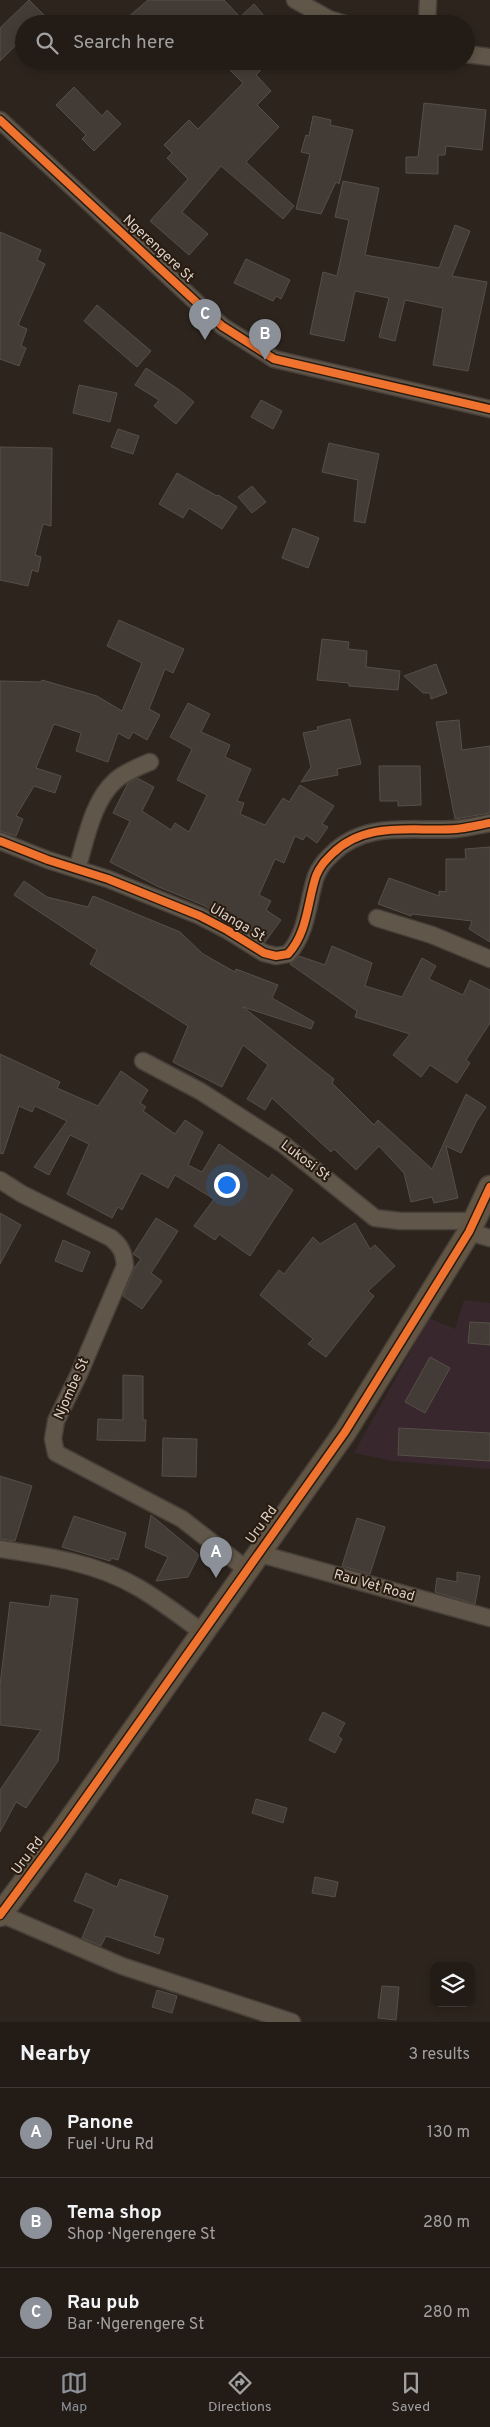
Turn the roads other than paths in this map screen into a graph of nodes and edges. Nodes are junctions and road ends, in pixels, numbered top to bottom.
1 (295, 0) edge
2 (428, 0) edge
3 (322, 15) edge
4 (427, 15) edge
5 (475, 55) edge
6 (490, 57) edge
7 (0, 120) edge
8 (490, 409) edge
9 (150, 762) dead end
10 (490, 824) edge
11 (0, 841) edge
12 (77, 869) junction
13 (377, 918) dead end
14 (490, 959) edge
15 (143, 1061) dead end
16 (0, 1180) edge
17 (490, 1187) edge
18 (478, 1230) edge
19 (0, 1549) edge
20 (252, 1561) junction
21 (490, 1618) edge
22 (202, 1632) junction
23 (0, 1914) edge
24 (292, 2022) edge

1 - 3 street
2 - 4 street
5 - 6 street
7 - 8 street, Ngerengere St
9 - 12 street
10 - 12 street, Ulanga St
11 - 12 street, Ulanga St
13 - 14 street
15 - 18 street, Lukosi St
16 - 20 street, Njombe St
17 - 18 street, Uru Rd
18 - 20 street, Uru Rd
19 - 22 street
20 - 21 street, Rau Vet Road
20 - 22 street, Uru Rd
22 - 23 street, Uru Rd
23 - 24 street

